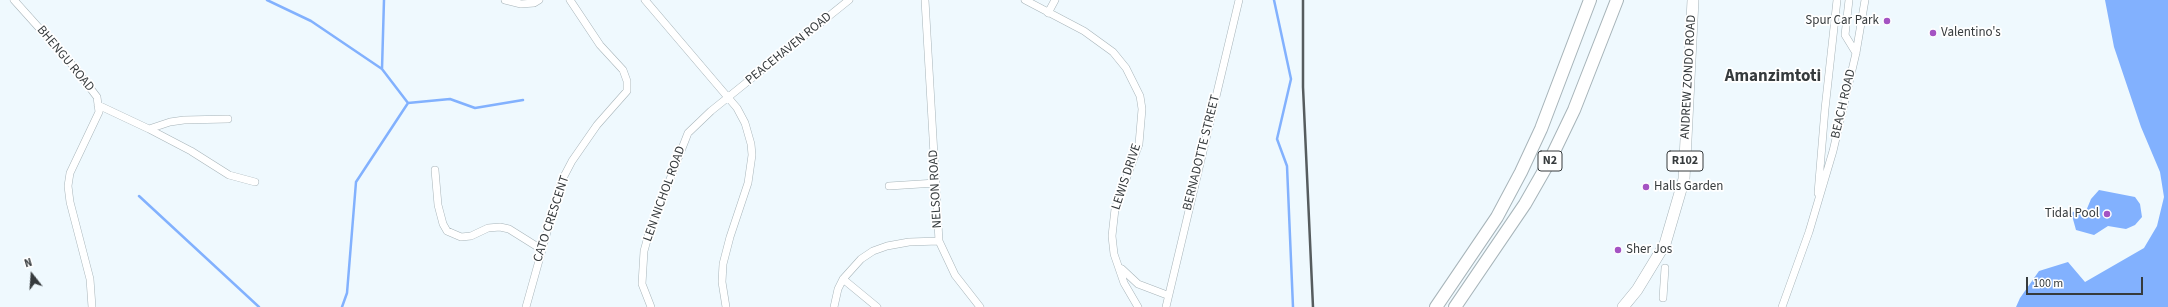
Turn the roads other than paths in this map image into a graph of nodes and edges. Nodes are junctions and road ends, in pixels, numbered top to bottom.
1 (14, 0) edge
2 (505, 0) edge
3 (539, 0) edge
4 (570, 0) edge
5 (645, 0) edge
6 (849, 0) edge
7 (926, 0) edge
8 (1025, 0) edge
9 (1055, 0) edge
10 (1240, 0) edge
11 (1590, 0) edge
12 (1617, 0) edge
13 (1693, 0) edge
14 (1837, 0) edge
15 (1849, 0) edge
16 (1865, 0) edge
17 (1048, 13) junction
18 (1856, 53) junction
19 (729, 97) junction
20 (98, 105) junction
21 (228, 119) dead end
22 (149, 129) junction
23 (1821, 149) junction
24 (1833, 151) junction
25 (436, 170) dead end
26 (255, 182) dead end
27 (936, 183) junction
28 (889, 186) dead end
29 (1817, 207) junction
30 (939, 241) junction
31 (541, 249) junction
32 (1120, 267) junction
33 (1665, 268) dead end
34 (844, 279) junction
35 (1168, 295) junction
36 (1663, 298) dead end
37 (92, 307) edge
38 (526, 307) edge
39 (651, 307) edge
40 (726, 307) edge
41 (834, 307) edge
42 (877, 307) edge
43 (980, 307) edge
44 (1138, 307) edge
45 (1166, 307) edge
46 (1436, 307) edge
47 (1455, 307) edge
48 (1624, 307) edge
49 (1782, 307) edge

1 - 20 street, BHENGU ROAD
2 - 3 street
4 - 31 street, CATO CRESCENT
5 - 19 street
6 - 19 street, PEACEHAVEN ROAD
7 - 27 street, NELSON ROAD
8 - 17 street, LEWIS DRIVE
9 - 17 street
10 - 35 street, BERNADOTTE STREET
11 - 46 highway, N2
12 - 47 highway, N2
13 - 48 main road, ANDREW ZONDO ROAD / R102
14 - 23 street, BEACH ROAD
15 - 18 street
16 - 18 street, BEACH ROAD
17 - 32 street, LEWIS DRIVE
18 - 24 street, BEACH ROAD
19 - 39 street, LEN NICHOL ROAD
19 - 40 street
20 - 22 street
20 - 37 street, BHENGU ROAD
21 - 22 street
22 - 26 street
23 - 24 street
23 - 29 street, BEACH ROAD
24 - 29 street, BEACH ROAD
25 - 31 street
27 - 28 street
27 - 30 street, NELSON ROAD
29 - 49 street, BEACH ROAD
30 - 34 street, NELSON ROAD
30 - 43 street
31 - 38 street, CATO CRESCENT
32 - 35 street, LEWIS DRIVE
32 - 44 street, LEWIS DRIVE
33 - 36 street
34 - 41 street, NELSON ROAD
34 - 42 street
35 - 45 street, BERNADOTTE STREET

